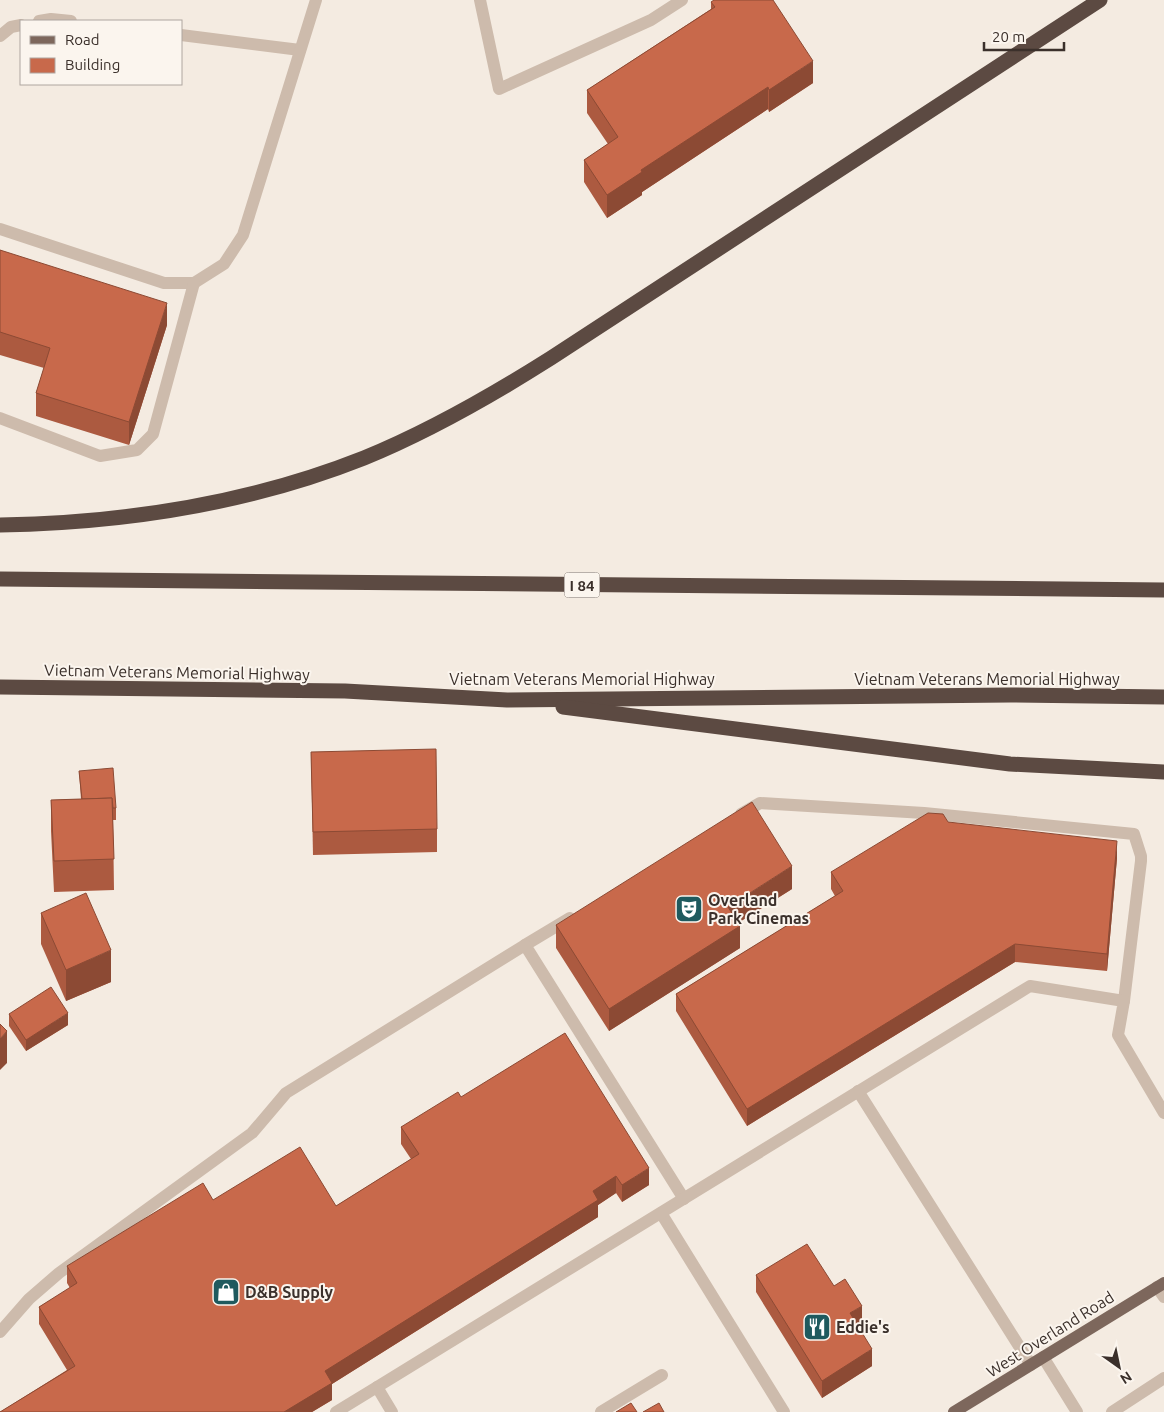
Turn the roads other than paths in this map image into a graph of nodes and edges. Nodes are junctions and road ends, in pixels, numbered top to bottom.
1 (316, 0) edge
2 (480, 0) edge
3 (682, 0) edge
4 (1100, 0) edge
5 (45, 20) edge
6 (61, 20) edge
7 (20, 25) edge
8 (182, 35) edge
9 (0, 36) edge
10 (300, 50) junction
11 (0, 229) edge
12 (194, 283) junction
13 (0, 418) edge
14 (0, 525) edge
15 (0, 579) edge
16 (1164, 590) edge
17 (0, 687) edge
18 (1164, 697) edge
19 (507, 700) junction
20 (1164, 772) edge
21 (727, 822) edge
22 (580, 912) edge
23 (525, 945) junction
24 (1124, 1001) junction
25 (858, 1092) junction
26 (1164, 1113) edge
27 (684, 1199) junction
28 (661, 1213) junction
29 (1162, 1289) edge
30 (0, 1332) edge
31 (1042, 1357) junction
32 (1031, 1365) junction
33 (662, 1375) dead end
34 (1164, 1378) edge
35 (377, 1388) junction
36 (336, 1412) edge
37 (392, 1412) edge
38 (601, 1412) edge
39 (784, 1412) edge
40 (954, 1412) edge
41 (1077, 1412) edge
42 (1112, 1412) edge

1 - 10 lane
2 - 3 lane
4 - 14 highway
5 - 6 lane
7 - 9 lane
8 - 10 lane
10 - 12 lane
11 - 12 lane
12 - 13 lane
15 - 16 highway, I 84
17 - 19 highway, Vietnam Veterans Memorial Highway
18 - 19 highway, Vietnam Veterans Memorial Highway
19 - 20 highway
21 - 24 lane
22 - 23 lane
23 - 27 lane
23 - 30 lane
24 - 25 lane
24 - 26 lane
25 - 27 lane
25 - 32 lane
27 - 28 lane
28 - 35 lane
28 - 39 lane
29 - 31 main road, West Overland Road
31 - 32 main road, West Overland Road
31 - 41 lane
32 - 40 main road, West Overland Road
33 - 38 lane
34 - 42 lane
35 - 36 lane
35 - 37 lane

